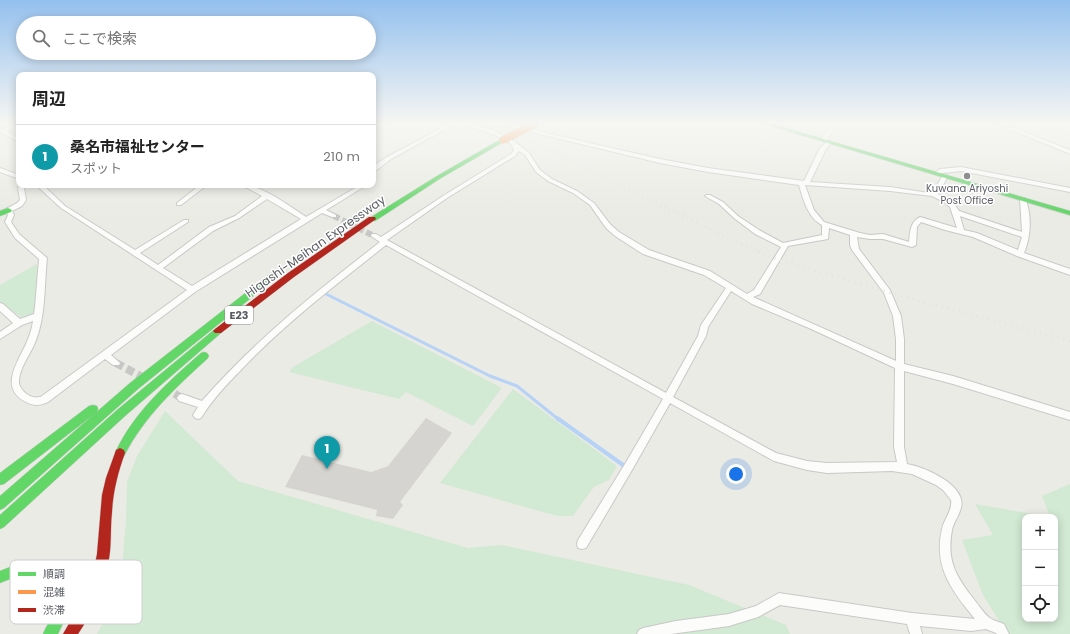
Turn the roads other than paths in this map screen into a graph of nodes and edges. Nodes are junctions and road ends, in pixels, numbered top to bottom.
1 (397, 154) edge
2 (470, 154) edge
3 (474, 154) edge
4 (515, 154) edge
5 (525, 154) edge
6 (629, 154) edge
7 (820, 154) edge
8 (870, 154) edge
9 (376, 167) edge
10 (0, 170) edge
11 (941, 174) junction
12 (16, 177) edge
13 (804, 182) junction
14 (20, 188) edge
15 (41, 188) edge
16 (200, 188) edge
17 (250, 188) edge
18 (359, 188) edge
19 (1070, 190) edge
20 (932, 194) junction
21 (267, 196) junction
22 (708, 196) dead end
23 (1023, 199) junction
24 (179, 204) dead end
25 (322, 211) junction
26 (4, 212) edge
27 (955, 212) junction
28 (1070, 213) edge
29 (334, 216) tunnel mouth
30 (307, 220) junction
31 (186, 221) dead end
32 (351, 222) dead end
33 (824, 224) junction
34 (961, 231) junction
35 (853, 233) junction
36 (374, 236) tunnel mouth
37 (1026, 236) junction
38 (384, 241) junction
39 (786, 244) junction
40 (136, 253) junction
41 (1020, 254) junction
42 (158, 268) junction
43 (295, 272) junction
44 (1070, 272) edge
45 (730, 287) junction
46 (192, 290) junction
47 (747, 297) junction
48 (0, 306) edge
49 (39, 315) junction
50 (19, 322) junction
51 (0, 336) edge
52 (227, 336) dead end
53 (210, 350) dead end
54 (105, 355) junction
55 (116, 363) tunnel mouth
56 (899, 366) junction
57 (182, 398) tunnel mouth
58 (668, 398) junction
59 (204, 405) junction
60 (198, 414) dead end
61 (1070, 416) edge
62 (903, 468) junction
63 (0, 480) edge
64 (0, 504) edge
65 (0, 523) edge
66 (582, 544) dead end
67 (102, 560) edge
68 (10, 574) edge
69 (0, 577) edge
70 (912, 619) junction
71 (986, 623) junction
72 (56, 624) edge
73 (76, 624) edge
74 (50, 634) edge
75 (70, 634) edge
76 (643, 634) edge
77 (916, 634) edge
78 (1002, 634) edge

1 - 9 street
2 - 32 main road, Higashi-Meihan Expressway / E23
3 - 43 main road, Higashi-Meihan Expressway / E23
4 - 38 street
5 - 45 street
6 - 13 street
7 - 13 street
8 - 11 main road
10 - 12 street
11 - 19 street
11 - 20 street
11 - 23 main road
13 - 20 street
13 - 33 street
14 - 26 street
15 - 40 street
16 - 24 street
17 - 21 street
18 - 25 street
20 - 27 street
21 - 30 street
21 - 42 street
22 - 39 street
23 - 28 main road
23 - 37 street
25 - 29 street
25 - 30 street
26 - 49 street
27 - 34 street
27 - 37 street
30 - 46 street
31 - 40 street
33 - 35 street
33 - 39 street
34 - 35 street
34 - 41 street
35 - 56 street
36 - 38 street
37 - 41 street
38 - 58 street
38 - 59 street
39 - 47 street
40 - 42 street
41 - 44 street
42 - 46 street
43 - 52 main road
43 - 65 main road, Higashi-Meihan Expressway / E23
45 - 47 street
45 - 58 street
46 - 54 street
47 - 56 street
48 - 50 street
49 - 50 street
49 - 54 street
50 - 51 street
53 - 67 main road
54 - 55 street
56 - 61 street
56 - 62 street
57 - 59 street
58 - 62 street
58 - 66 street
59 - 60 street
62 - 71 street
63 - 64 main road, Higashi-Meihan Expressway / E23
68 - 69 main road
70 - 71 street
70 - 76 street
70 - 77 street
71 - 78 street
72 - 74 main road
73 - 75 main road

